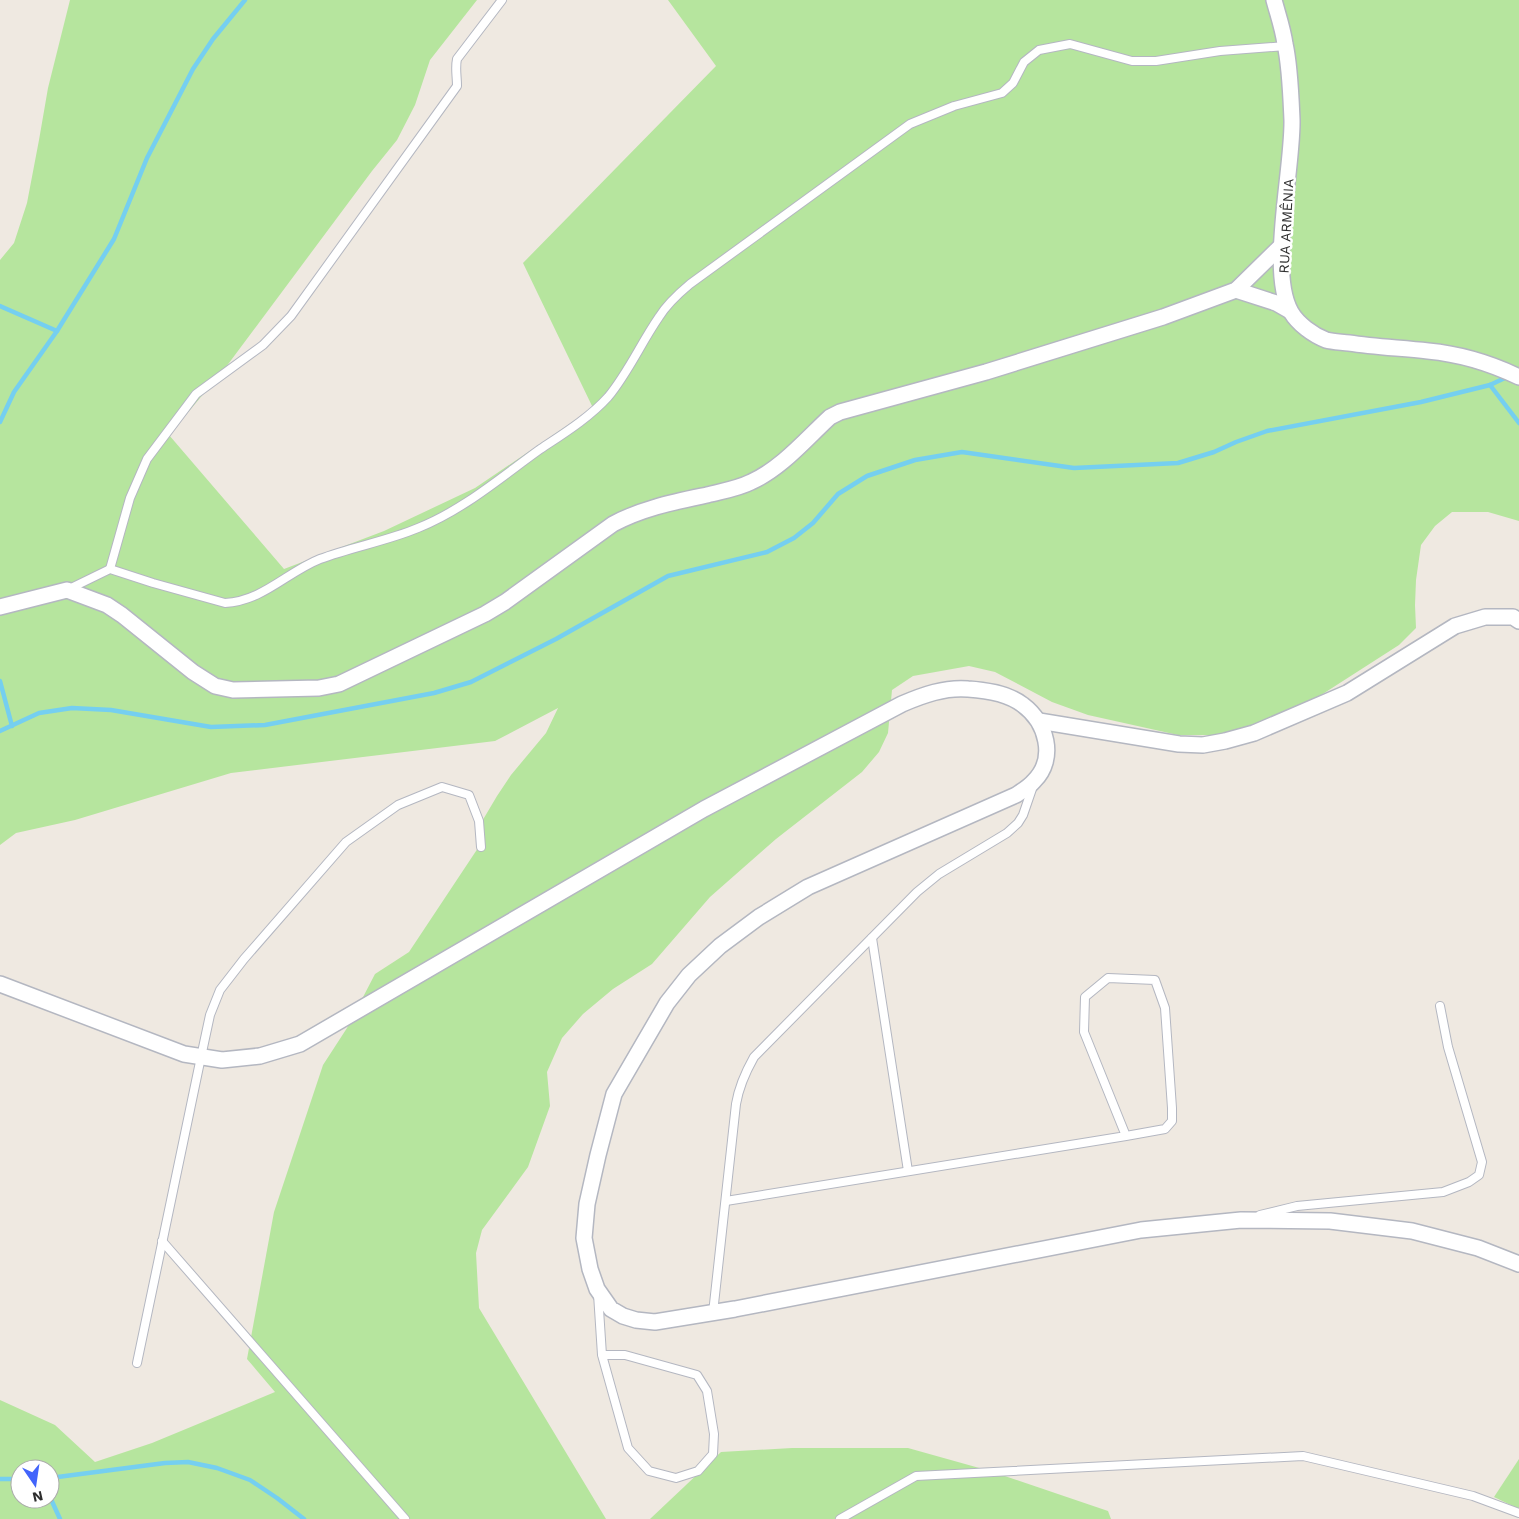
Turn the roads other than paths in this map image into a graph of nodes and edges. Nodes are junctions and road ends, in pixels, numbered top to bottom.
1 (502, 0) edge
2 (1274, 0) edge
3 (1286, 46) junction
4 (1282, 246) junction
5 (1236, 290) junction
6 (1290, 311) junction
7 (1519, 377) edge
8 (110, 569) junction
9 (67, 590) junction
10 (0, 608) edge
11 (1519, 621) edge
12 (1039, 722) junction
13 (1035, 781) junction
14 (481, 848) dead end
15 (872, 938) junction
16 (0, 984) edge
17 (1440, 1006) dead end
18 (201, 1057) junction
19 (1126, 1136) junction
20 (908, 1171) junction
21 (726, 1201) junction
22 (1241, 1220) junction
23 (162, 1241) junction
24 (1519, 1264) edge
25 (597, 1289) junction
26 (713, 1313) junction
27 (602, 1355) junction
28 (137, 1362) dead end
29 (1519, 1513) edge
30 (405, 1519) edge
31 (840, 1519) edge

1 - 8 lane
2 - 3 street, RUA ARMÊNIA
3 - 4 street, RUA ARMÊNIA
3 - 8 lane
4 - 5 street
4 - 6 street, RUA ARMÊNIA
5 - 6 street
5 - 9 street
6 - 7 street, RUA ARMÊNIA
8 - 9 lane
9 - 10 street
11 - 12 street
12 - 13 street
12 - 18 street
13 - 15 lane
13 - 25 street
14 - 18 lane
15 - 20 lane
15 - 21 lane
16 - 18 street
17 - 22 lane
18 - 23 lane
19 - 19 lane
19 - 20 lane
20 - 21 lane
21 - 26 lane
22 - 24 street
22 - 26 street
23 - 28 lane
23 - 30 lane
25 - 26 street
25 - 27 lane
27 - 27 lane
29 - 31 lane

